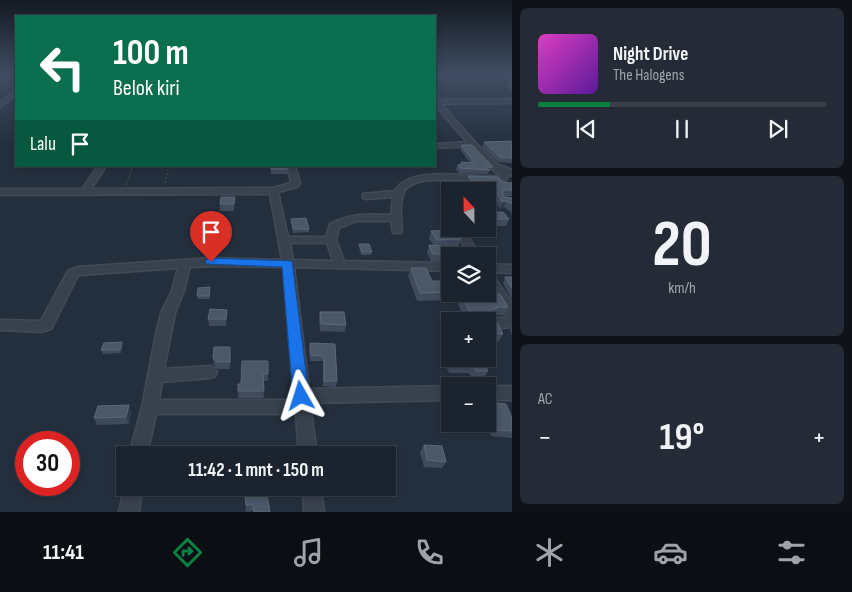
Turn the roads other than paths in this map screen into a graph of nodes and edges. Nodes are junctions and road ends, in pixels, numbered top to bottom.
1 (512, 101) edge
2 (15, 102) edge
3 (436, 102) edge
4 (2, 104) edge
5 (472, 144) junction
6 (436, 146) edge
7 (494, 166) junction
8 (101, 167) edge
9 (291, 167) edge
10 (512, 172) edge
11 (273, 190) junction
12 (0, 192) edge
13 (85, 192) junction
14 (399, 194) junction
15 (366, 196) dead end
16 (396, 218) junction
17 (397, 231) dead end
18 (464, 238) dead end
19 (284, 240) junction
20 (331, 240) junction
21 (470, 247) edge
22 (185, 263) junction
23 (288, 264) junction
24 (340, 265) junction
25 (441, 267) edge
26 (496, 268) edge
27 (512, 269) edge
28 (496, 289) edge
29 (512, 313) edge
30 (512, 322) edge
31 (496, 323) edge
32 (0, 325) edge
33 (210, 372) dead end
34 (155, 376) junction
35 (441, 393) edge
36 (496, 393) edge
37 (512, 393) edge
38 (302, 401) junction
39 (150, 407) junction
40 (140, 446) edge
41 (307, 446) edge
42 (132, 496) edge
43 (313, 496) edge
44 (129, 512) edge
45 (314, 512) edge

1 - 3 street
2 - 4 street
3 - 5 street
5 - 6 street
5 - 7 street
7 - 10 street
7 - 14 street
8 - 13 street
9 - 11 street
11 - 13 street
11 - 19 street
12 - 13 street
14 - 15 street
14 - 16 street
16 - 17 street
16 - 20 street
18 - 21 street
19 - 20 street
19 - 23 street
20 - 24 street
22 - 23 street
22 - 32 street
22 - 34 street
23 - 24 street
23 - 38 street
24 - 25 street
26 - 27 street
28 - 29 street
30 - 31 street
33 - 34 street
34 - 39 street
35 - 38 street
36 - 37 street
38 - 39 street
38 - 41 street
39 - 40 street
42 - 44 street
43 - 45 street

